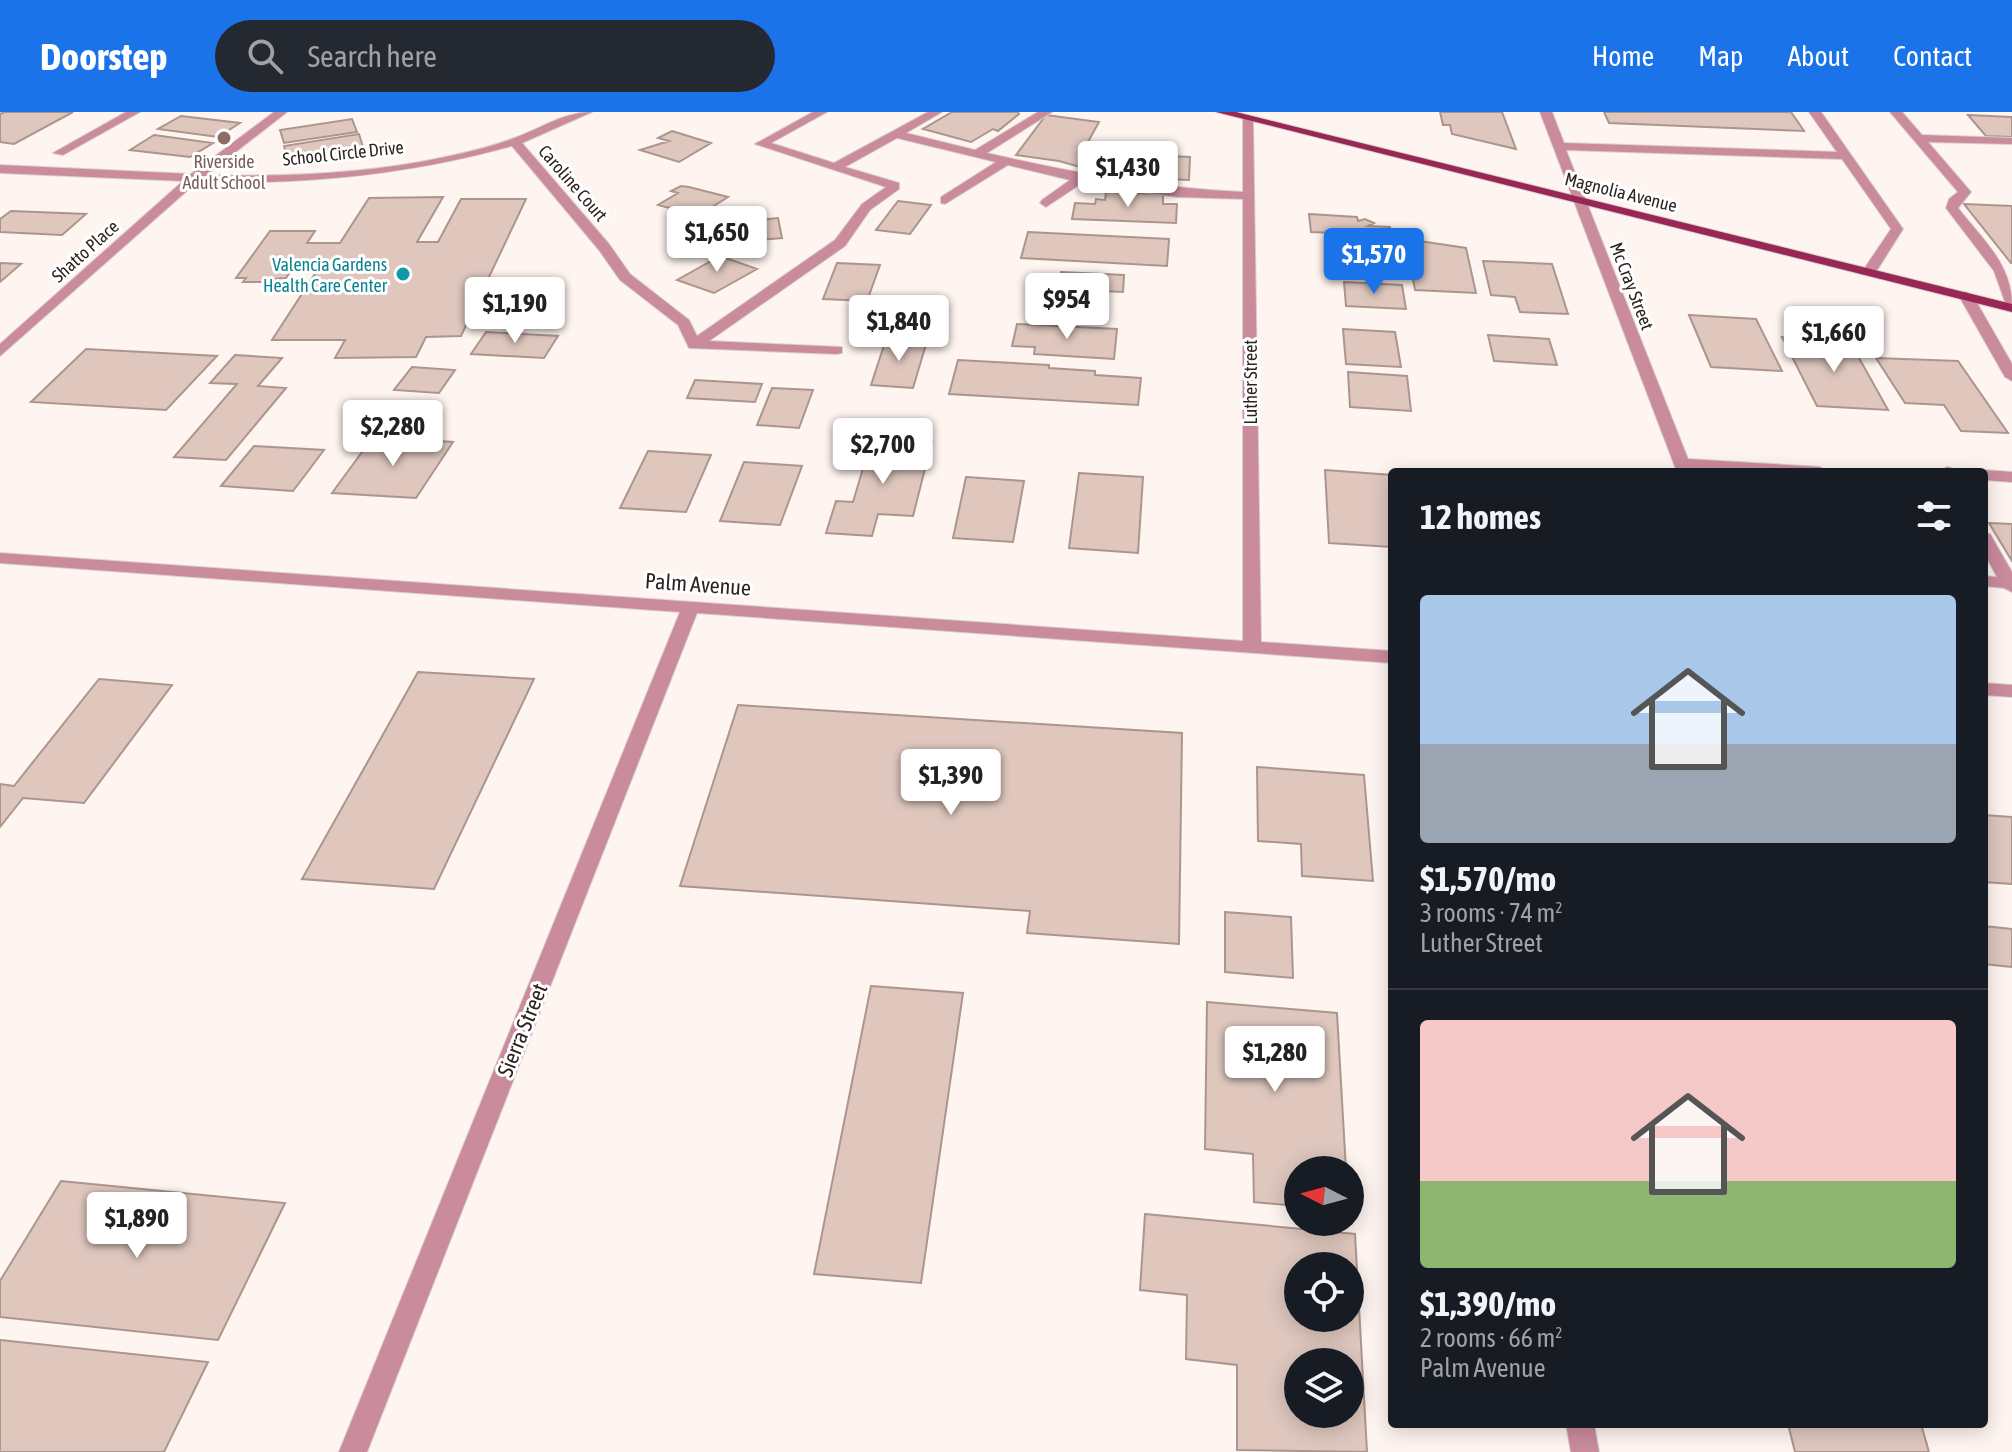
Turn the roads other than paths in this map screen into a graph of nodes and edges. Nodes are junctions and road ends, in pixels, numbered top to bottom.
1 (134, 112) edge
2 (281, 112) edge
3 (586, 112) edge
4 (821, 112) edge
5 (936, 112) edge
6 (1046, 112) edge
7 (1222, 112) edge
8 (1546, 112) edge
9 (1815, 112) edge
10 (1896, 112) edge
11 (1249, 119) junction
12 (896, 134) junction
13 (1919, 138) junction
14 (2012, 141) edge
15 (515, 143) junction
16 (1559, 146) junction
17 (59, 153) dead end
18 (977, 154) junction
19 (1845, 156) junction
20 (1006, 161) junction
21 (834, 168) junction
22 (0, 169) edge
23 (194, 178) junction
24 (1080, 179) junction
25 (1250, 196) junction
26 (945, 200) dead end
27 (1580, 201) junction
28 (1046, 203) dead end
29 (1869, 272) junction
30 (1966, 296) junction
31 (2012, 305) edge
32 (694, 345) junction
33 (837, 350) dead end
34 (0, 352) edge
35 (2012, 377) edge
36 (1683, 468) edge
37 (1988, 475) edge
38 (2012, 477) edge
39 (1988, 545) edge
40 (0, 558) edge
41 (1988, 582) edge
42 (2011, 585) edge
43 (690, 608) junction
44 (1252, 646) junction
45 (1388, 657) edge
46 (1988, 689) edge
47 (2012, 691) edge
48 (1581, 1428) edge
49 (353, 1452) edge
50 (1585, 1452) edge

1 - 17 street
2 - 23 street, Shatto Place
3 - 15 street, School Circle Drive
4 - 21 street
5 - 12 street
6 - 18 street
7 - 11 main road, Magnolia Avenue
8 - 16 street, Mc Cray Street
9 - 19 street
10 - 13 street
11 - 25 street, Luther Street
11 - 27 main road, Magnolia Avenue
12 - 18 street
12 - 21 street
13 - 14 street
13 - 31 street
15 - 23 street, School Circle Drive
15 - 32 street, Caroline Court
16 - 19 street
16 - 27 street, Mc Cray Street
18 - 20 street
19 - 29 street
20 - 24 street
20 - 26 street
21 - 32 street
22 - 23 street, School Circle Drive
23 - 34 street, Shatto Place
24 - 25 street
24 - 28 street
25 - 44 street, Luther Street
27 - 29 main road, Magnolia Avenue
27 - 36 street, Mc Cray Street
29 - 30 main road, Magnolia Avenue
30 - 31 main road, Magnolia Avenue
30 - 35 street
32 - 33 street
37 - 38 street
39 - 42 street
40 - 43 street, Palm Avenue
41 - 42 street
43 - 44 street, Palm Avenue
43 - 49 street, Sierra Street
44 - 45 street, Palm Avenue
46 - 47 street
48 - 50 street

